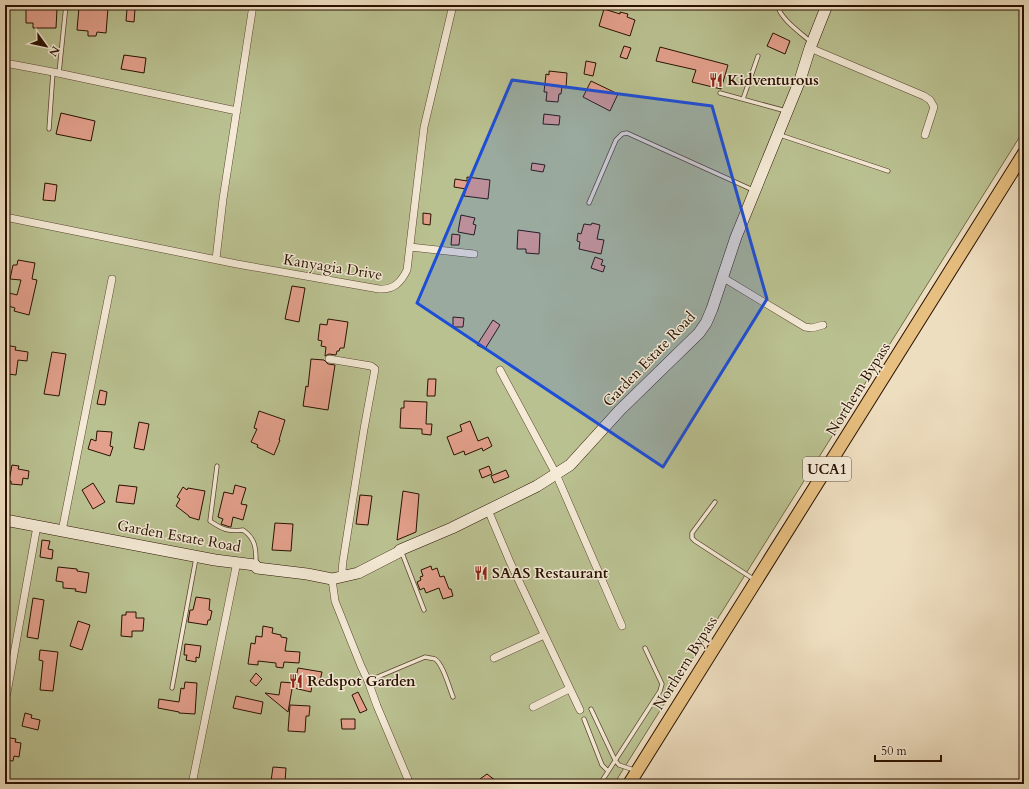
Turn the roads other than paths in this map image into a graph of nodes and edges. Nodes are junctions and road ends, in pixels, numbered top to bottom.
1 (66, 5) edge
2 (253, 5) edge
3 (453, 5) edge
4 (778, 5) edge
5 (827, 5) edge
6 (811, 45) junction
7 (758, 56) dead end
8 (5, 63) edge
9 (56, 73) junction
10 (720, 93) dead end
11 (743, 99) junction
12 (237, 111) junction
13 (786, 111) junction
14 (49, 129) dead end
15 (777, 134) junction
16 (925, 135) dead end
17 (1024, 153) edge
18 (888, 171) dead end
19 (754, 190) junction
20 (589, 204) dead end
21 (5, 217) edge
22 (410, 247) junction
23 (474, 254) dead end
24 (216, 259) junction
25 (722, 277) junction
26 (112, 279) dead end
27 (823, 325) dead end
28 (328, 359) dead end
29 (500, 370) dead end
30 (217, 466) dead end
31 (556, 474) junction
32 (715, 502) dead end
33 (488, 510) junction
34 (5, 520) edge
35 (37, 526) junction
36 (62, 531) junction
37 (400, 550) junction
38 (197, 556) junction
39 (237, 562) junction
40 (256, 568) junction
41 (347, 576) junction
42 (332, 579) junction
43 (756, 580) junction
44 (424, 610) dead end
45 (622, 626) dead end
46 (544, 635) junction
47 (645, 648) dead end
48 (494, 658) dead end
49 (368, 680) junction
50 (172, 688) dead end
51 (569, 689) junction
52 (5, 696) edge
53 (453, 697) dead end
54 (533, 707) dead end
55 (591, 709) dead end
56 (580, 710) dead end
57 (584, 719) dead end
58 (615, 760) junction
59 (608, 771) junction
60 (637, 771) junction
61 (192, 784) edge
62 (410, 784) edge
63 (600, 784) edge
64 (629, 784) edge

1 - 9 lane
2 - 12 street
3 - 22 street, Kanyagia Drive
4 - 6 lane
5 - 6 street, Garden Estate Road
6 - 13 street, Garden Estate Road
6 - 16 street
7 - 11 lane
8 - 9 street
9 - 12 street
9 - 14 lane
10 - 11 lane
11 - 13 lane
12 - 24 street
13 - 15 street, Garden Estate Road
15 - 18 lane
15 - 19 street, Garden Estate Road
17 - 43 main road, Northern Bypass / UCA1
19 - 20 lane
19 - 25 street, Garden Estate Road
21 - 24 street, Kanyagia Drive
22 - 23 street
22 - 24 street, Kanyagia Drive
25 - 27 street
25 - 31 street, Garden Estate Road
26 - 36 street
28 - 41 street
29 - 31 street
30 - 40 lane
31 - 33 street, Garden Estate Road
31 - 45 street
32 - 43 lane
33 - 37 street, Garden Estate Road
33 - 46 street
34 - 35 street, Garden Estate Road
35 - 36 street, Garden Estate Road
35 - 52 street
36 - 38 street, Garden Estate Road
37 - 41 street, Garden Estate Road
37 - 44 lane
38 - 39 street, Garden Estate Road
38 - 50 lane
39 - 40 street, Garden Estate Road
39 - 61 street
40 - 42 street, Garden Estate Road
41 - 42 street, Garden Estate Road
42 - 49 street
43 - 60 main road, Northern Bypass / UCA1
46 - 48 street
46 - 51 street
47 - 58 lane
49 - 53 lane
49 - 62 street
51 - 54 street
51 - 56 street
55 - 58 lane
57 - 59 lane
58 - 59 lane
58 - 60 lane
59 - 63 lane
60 - 64 main road, Northern Bypass / UCA1

